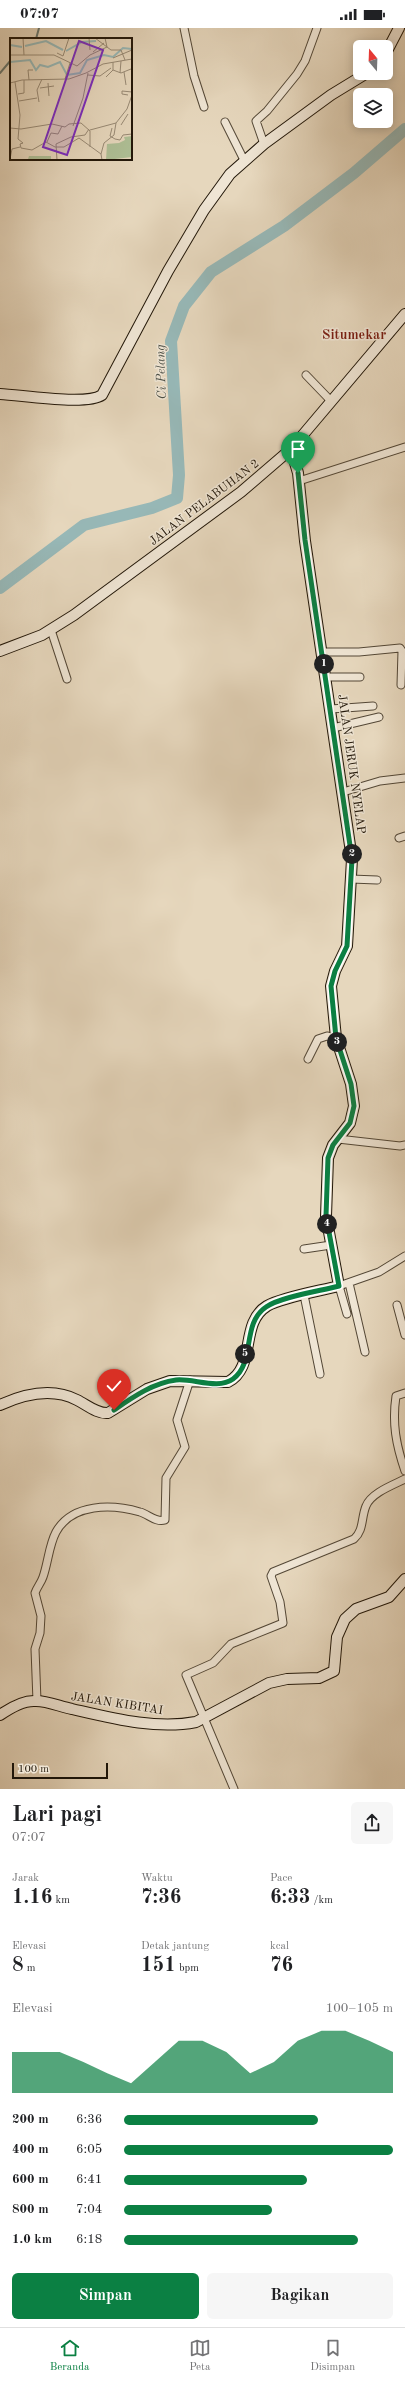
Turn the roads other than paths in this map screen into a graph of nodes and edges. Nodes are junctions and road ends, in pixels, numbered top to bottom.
1 (184, 28) edge
2 (317, 28) edge
3 (399, 28) edge
4 (393, 40) edge
5 (356, 80) edge
6 (204, 107) dead end
7 (225, 122) dead end
8 (264, 144) junction
9 (244, 160) junction
10 (405, 314) edge
11 (306, 375) dead end
12 (0, 394) edge
13 (331, 401) junction
14 (405, 447) edge
15 (291, 449) junction
16 (299, 481) junction
17 (51, 630) junction
18 (0, 651) edge
19 (322, 652) junction
20 (326, 676) junction
21 (360, 677) dead end
22 (67, 679) dead end
23 (401, 685) dead end
24 (373, 706) dead end
25 (331, 708) junction
26 (378, 717) dead end
27 (333, 728) junction
28 (405, 778) edge
29 (344, 792) junction
30 (351, 879) junction
31 (377, 880) dead end
32 (336, 1038) junction
33 (308, 1060) dead end
34 (338, 1139) junction
35 (405, 1145) edge
36 (331, 1245) junction
37 (304, 1249) dead end
38 (405, 1256) edge
39 (349, 1282) junction
40 (339, 1286) junction
41 (304, 1295) junction
42 (397, 1305) dead end
43 (347, 1314) dead end
44 (405, 1335) edge
45 (365, 1352) dead end
46 (320, 1374) dead end
47 (190, 1380) junction
48 (405, 1393) edge
49 (0, 1405) edge
50 (405, 1471) edge
51 (405, 1479) edge
52 (405, 1580) edge
53 (37, 1701) junction
54 (0, 1715) edge
55 (203, 1718) junction
56 (234, 1788) edge

1 - 6 street
2 - 8 street
3 - 4 street
5 - 8 street
7 - 9 street
8 - 9 street
9 - 12 street
10 - 13 street, JALAN PELABUHAN 2
11 - 13 street
13 - 15 street, JALAN PELABUHAN 2
14 - 16 street
15 - 16 street, JALAN JERUK NYELAP
15 - 17 street, JALAN PELABUHAN 2
16 - 19 street, JALAN JERUK NYELAP
17 - 18 street, JALAN PELABUHAN 2
17 - 22 street
19 - 20 street, JALAN JERUK NYELAP
19 - 23 street
20 - 21 street
20 - 25 street, JALAN JERUK NYELAP
24 - 25 street
25 - 27 street, JALAN JERUK NYELAP
26 - 27 street
27 - 29 street, JALAN JERUK NYELAP
28 - 29 street
29 - 30 street, JALAN JERUK NYELAP
30 - 31 street
30 - 32 street, JALAN JERUK NYELAP
32 - 33 street
32 - 34 street, JALAN JERUK NYELAP
34 - 35 street
34 - 36 street, JALAN JERUK NYELAP
36 - 37 street
36 - 40 street, JALAN JERUK NYELAP
38 - 39 street
39 - 40 street
39 - 45 street
40 - 41 street
40 - 43 street
41 - 46 street
41 - 47 street
42 - 44 street
47 - 49 street
47 - 53 street
48 - 50 street
51 - 55 street
52 - 55 street, JALAN KIBITAI
53 - 54 street, JALAN KIBITAI
53 - 55 street, JALAN KIBITAI
55 - 56 street

